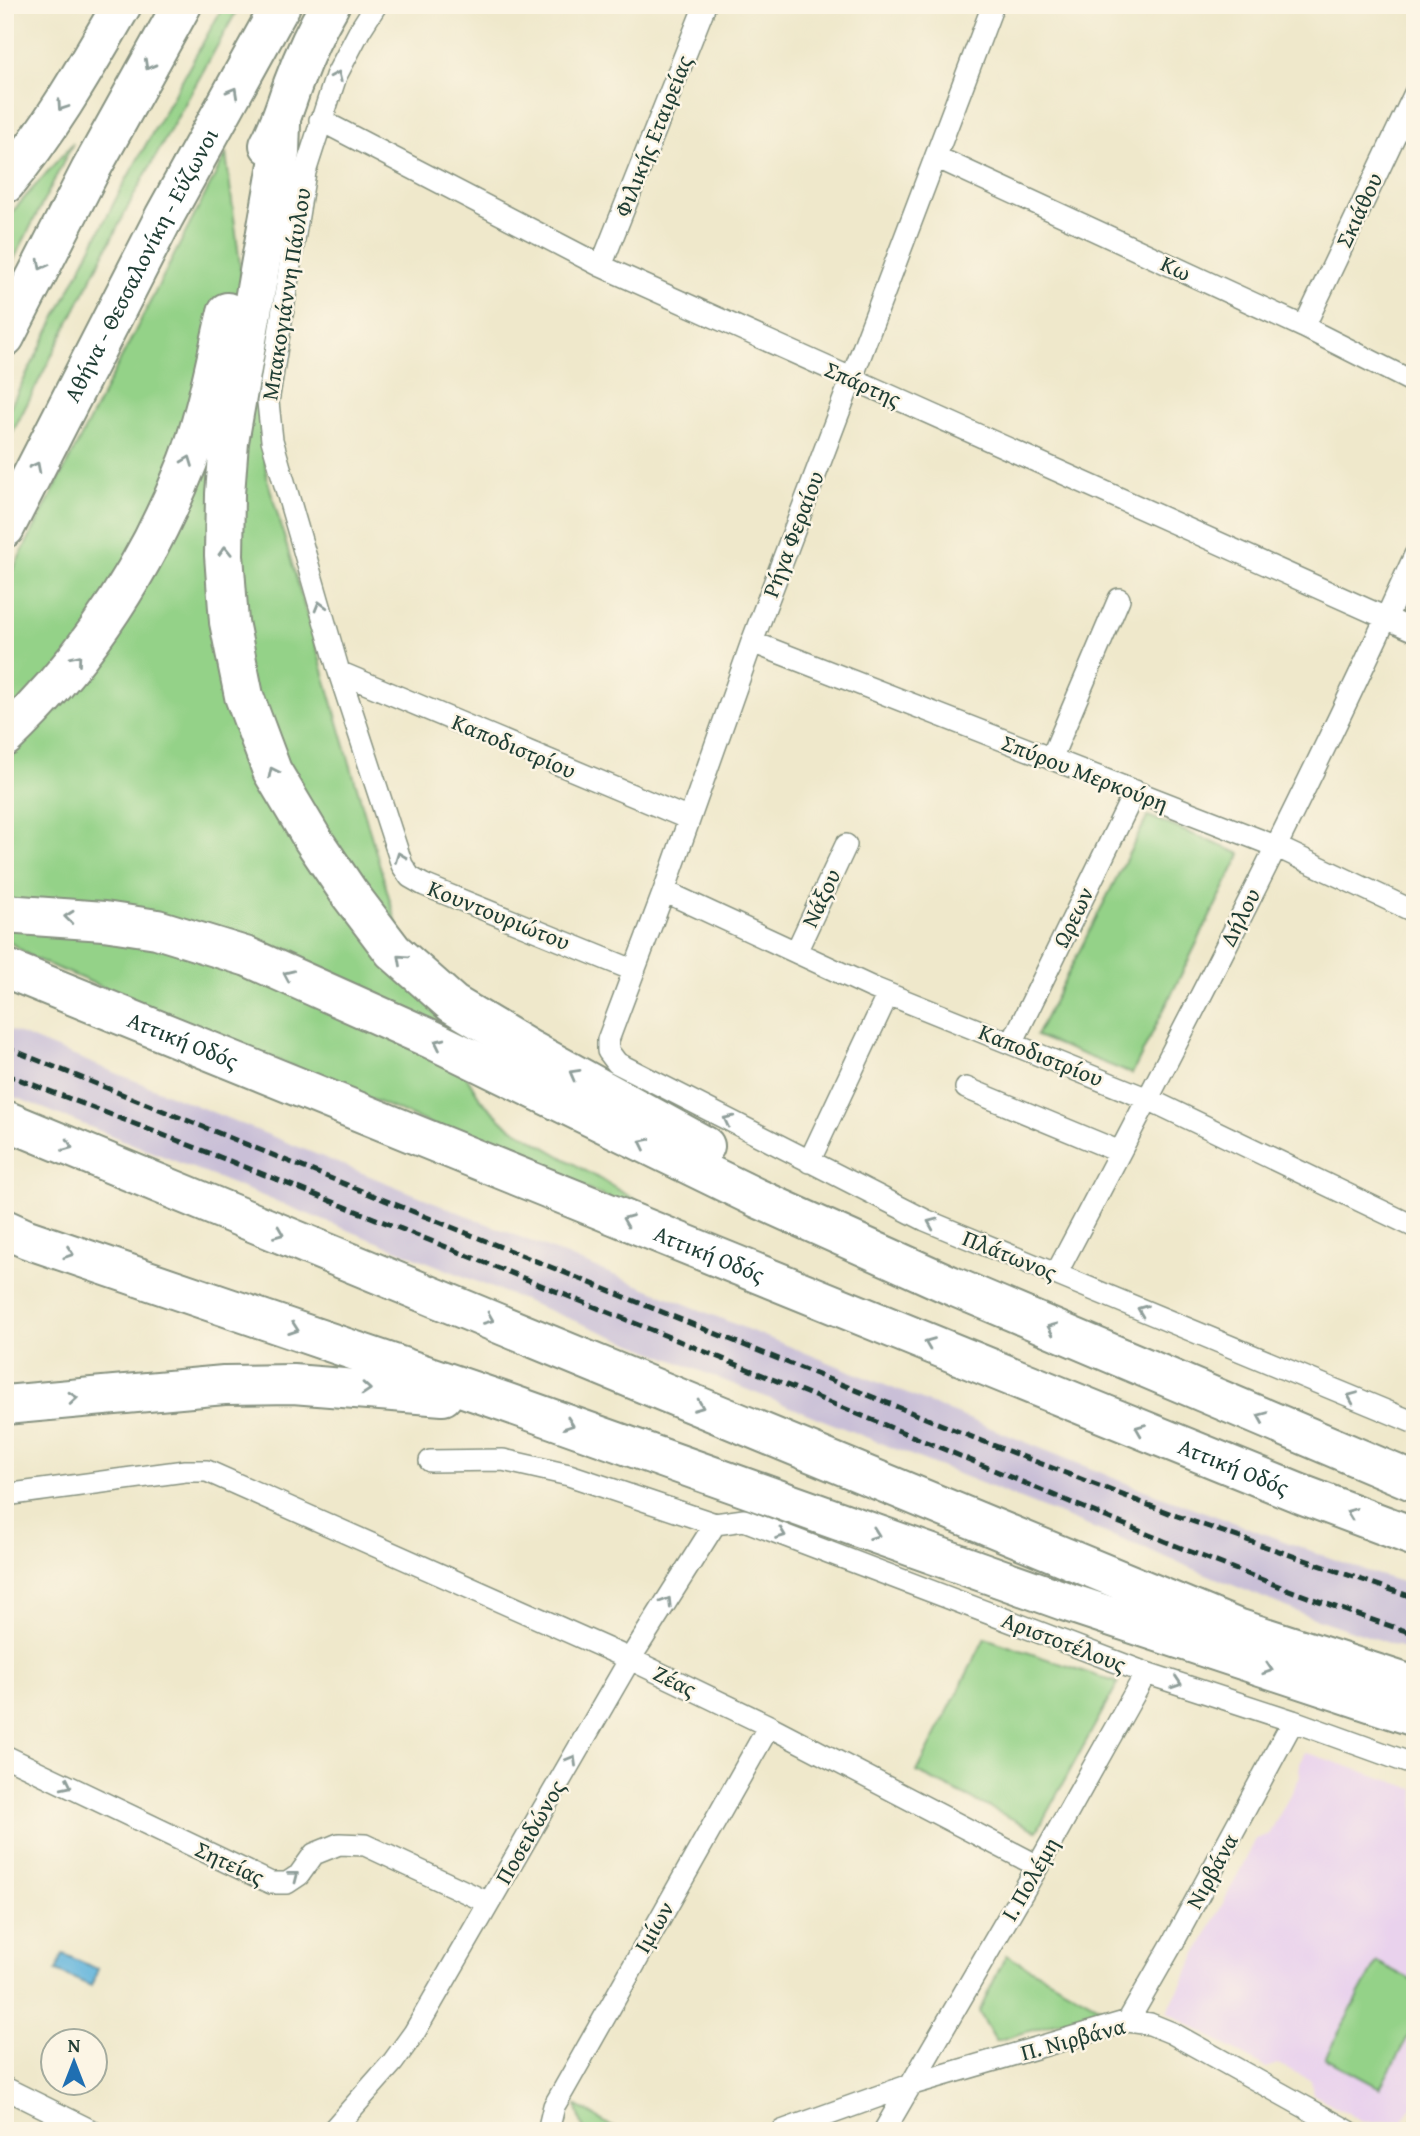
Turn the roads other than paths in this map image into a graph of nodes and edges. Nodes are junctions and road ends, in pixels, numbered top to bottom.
1 (122, 5) edge
2 (182, 5) edge
3 (281, 5) edge
4 (330, 5) edge
5 (376, 5) edge
6 (705, 5) edge
7 (993, 5) edge
8 (1415, 93) edge
9 (320, 120) junction
10 (281, 123) junction
11 (936, 157) junction
12 (5, 184) edge
13 (601, 266) junction
14 (1304, 327) junction
15 (5, 337) edge
16 (851, 379) junction
17 (1415, 383) edge
18 (5, 528) edge
19 (1415, 555) edge
20 (1119, 599) dead end
21 (1386, 618) junction
22 (1415, 631) edge
23 (752, 642) junction
24 (340, 672) junction
25 (5, 737) edge
26 (1051, 759) junction
27 (1135, 791) junction
28 (689, 819) junction
29 (846, 845) dead end
30 (1275, 846) junction
31 (664, 891) junction
32 (1415, 912) edge
33 (5, 914) edge
34 (796, 952) junction
35 (5, 968) edge
36 (633, 970) junction
37 (888, 994) junction
38 (1012, 1043) junction
39 (617, 1063) joint
40 (966, 1088) dead end
41 (1148, 1099) junction
42 (5, 1120) edge
43 (1120, 1152) junction
44 (809, 1162) junction
45 (1415, 1227) edge
46 (5, 1229) edge
47 (1056, 1274) junction
48 (950, 1285) junction
49 (505, 1402) junction
50 (5, 1405) edge
51 (1415, 1423) edge
52 (430, 1461) dead end
53 (1415, 1482) edge
54 (5, 1495) edge
55 (715, 1524) junction
56 (1415, 1537) edge
57 (630, 1659) junction
58 (1146, 1673) junction
59 (1415, 1686) edge
60 (1415, 1717) edge
61 (1293, 1721) junction
62 (769, 1726) junction
63 (5, 1756) edge
64 (1415, 1765) edge
65 (1038, 1866) junction
66 (489, 1903) junction
67 (1128, 2021) junction
68 (913, 2084) junction
69 (5, 2088) edge
70 (92, 2131) edge
71 (332, 2131) edge
72 (548, 2131) edge
73 (782, 2131) edge
74 (884, 2131) edge
75 (1348, 2131) edge

1 -> 12 highway
2 -> 15 highway
18 -> 3 highway, Αθήνα - Θεσσαλονίκη - Εύζωνοι
4 - 10 highway
9 -> 5 street, Μπακογιάννη Πάυλου
6 - 13 street, Φιλικής Εταιρείας
7 - 11 street, Ρήγα Φεραίου
8 - 14 street, Σκιάθου
9 - 13 street, Σπάρτης
24 -> 9 street, Μπακογιάννη Πάυλου
25 -> 10 highway
48 -> 10 highway
11 - 14 street, Κω
11 - 16 street, Ρήγα Φεραίου
13 - 16 street, Σπάρτης
14 - 17 street, Κω
16 - 21 street, Σπάρτης
16 - 23 street, Ρήγα Φεραίου
19 - 21 street, Δήλου
20 - 26 street
21 - 22 street, Σπάρτης
21 - 30 street, Δήλου
23 - 26 street, Σπύρου Μερκούρη
23 - 28 street, Ρήγα Φεραίου
24 - 28 street, Καποδιστρίου
36 -> 24 street, Κουντουριώτου
26 - 27 street, Σπύρου Μερκούρη
27 - 30 street, Σπύρου Μερκούρη
27 - 38 street, Ωρεων
28 - 31 street, Ρήγα Φεραίου
29 - 34 street, Νάξου
30 - 32 street, Σπύρου Μερκούρη
30 - 41 street, Δήλου
31 - 34 street, Καποδιστρίου
31 - 36 street, Ρήγα Φεραίου
48 -> 33 highway
34 - 37 street, Καποδιστρίου
56 -> 35 highway, Αττική Οδός
36 - 39 street, Ρήγα Φεραίου
37 - 38 street, Καποδιστρίου
37 - 44 street
38 - 41 street, Καποδιστρίου
44 -> 39 street, Πλάτωνος
40 - 43 street
41 - 43 street, Δήλου
41 - 45 street, Καποδιστρίου
42 -> 59 highway
43 - 47 street, Δήλου
47 -> 44 street, Πλάτωνος
46 -> 49 highway
51 -> 47 street, Πλάτωνος
53 -> 48 highway
50 -> 49 highway
49 -> 60 highway
52 - 55 street
54 - 57 street, Ζέας
57 -> 55 street, Ποσειδώνος
55 -> 58 street, Αριστοτέλους
57 - 62 street, Ζέας
66 -> 57 street, Ποσειδώνος
58 -> 61 street, Αριστοτέλους
58 - 65 street, Ι. Πολέμη
61 - 64 street, Αριστοτέλους
61 - 67 street, Νιρβάνα
62 - 65 street, Ζέας
62 - 72 street, Ιμίων
63 -> 66 street, Σητείας
65 - 68 street, Ι. Πολέμη
66 - 71 street, Ποσειδώνος
67 - 68 street, Π. Νιρβάνα
67 - 75 street, Π. Νιρβάνα
68 - 73 street, Π. Νιρβάνα
68 - 74 street, Ι. Πολέμη
69 - 70 street

